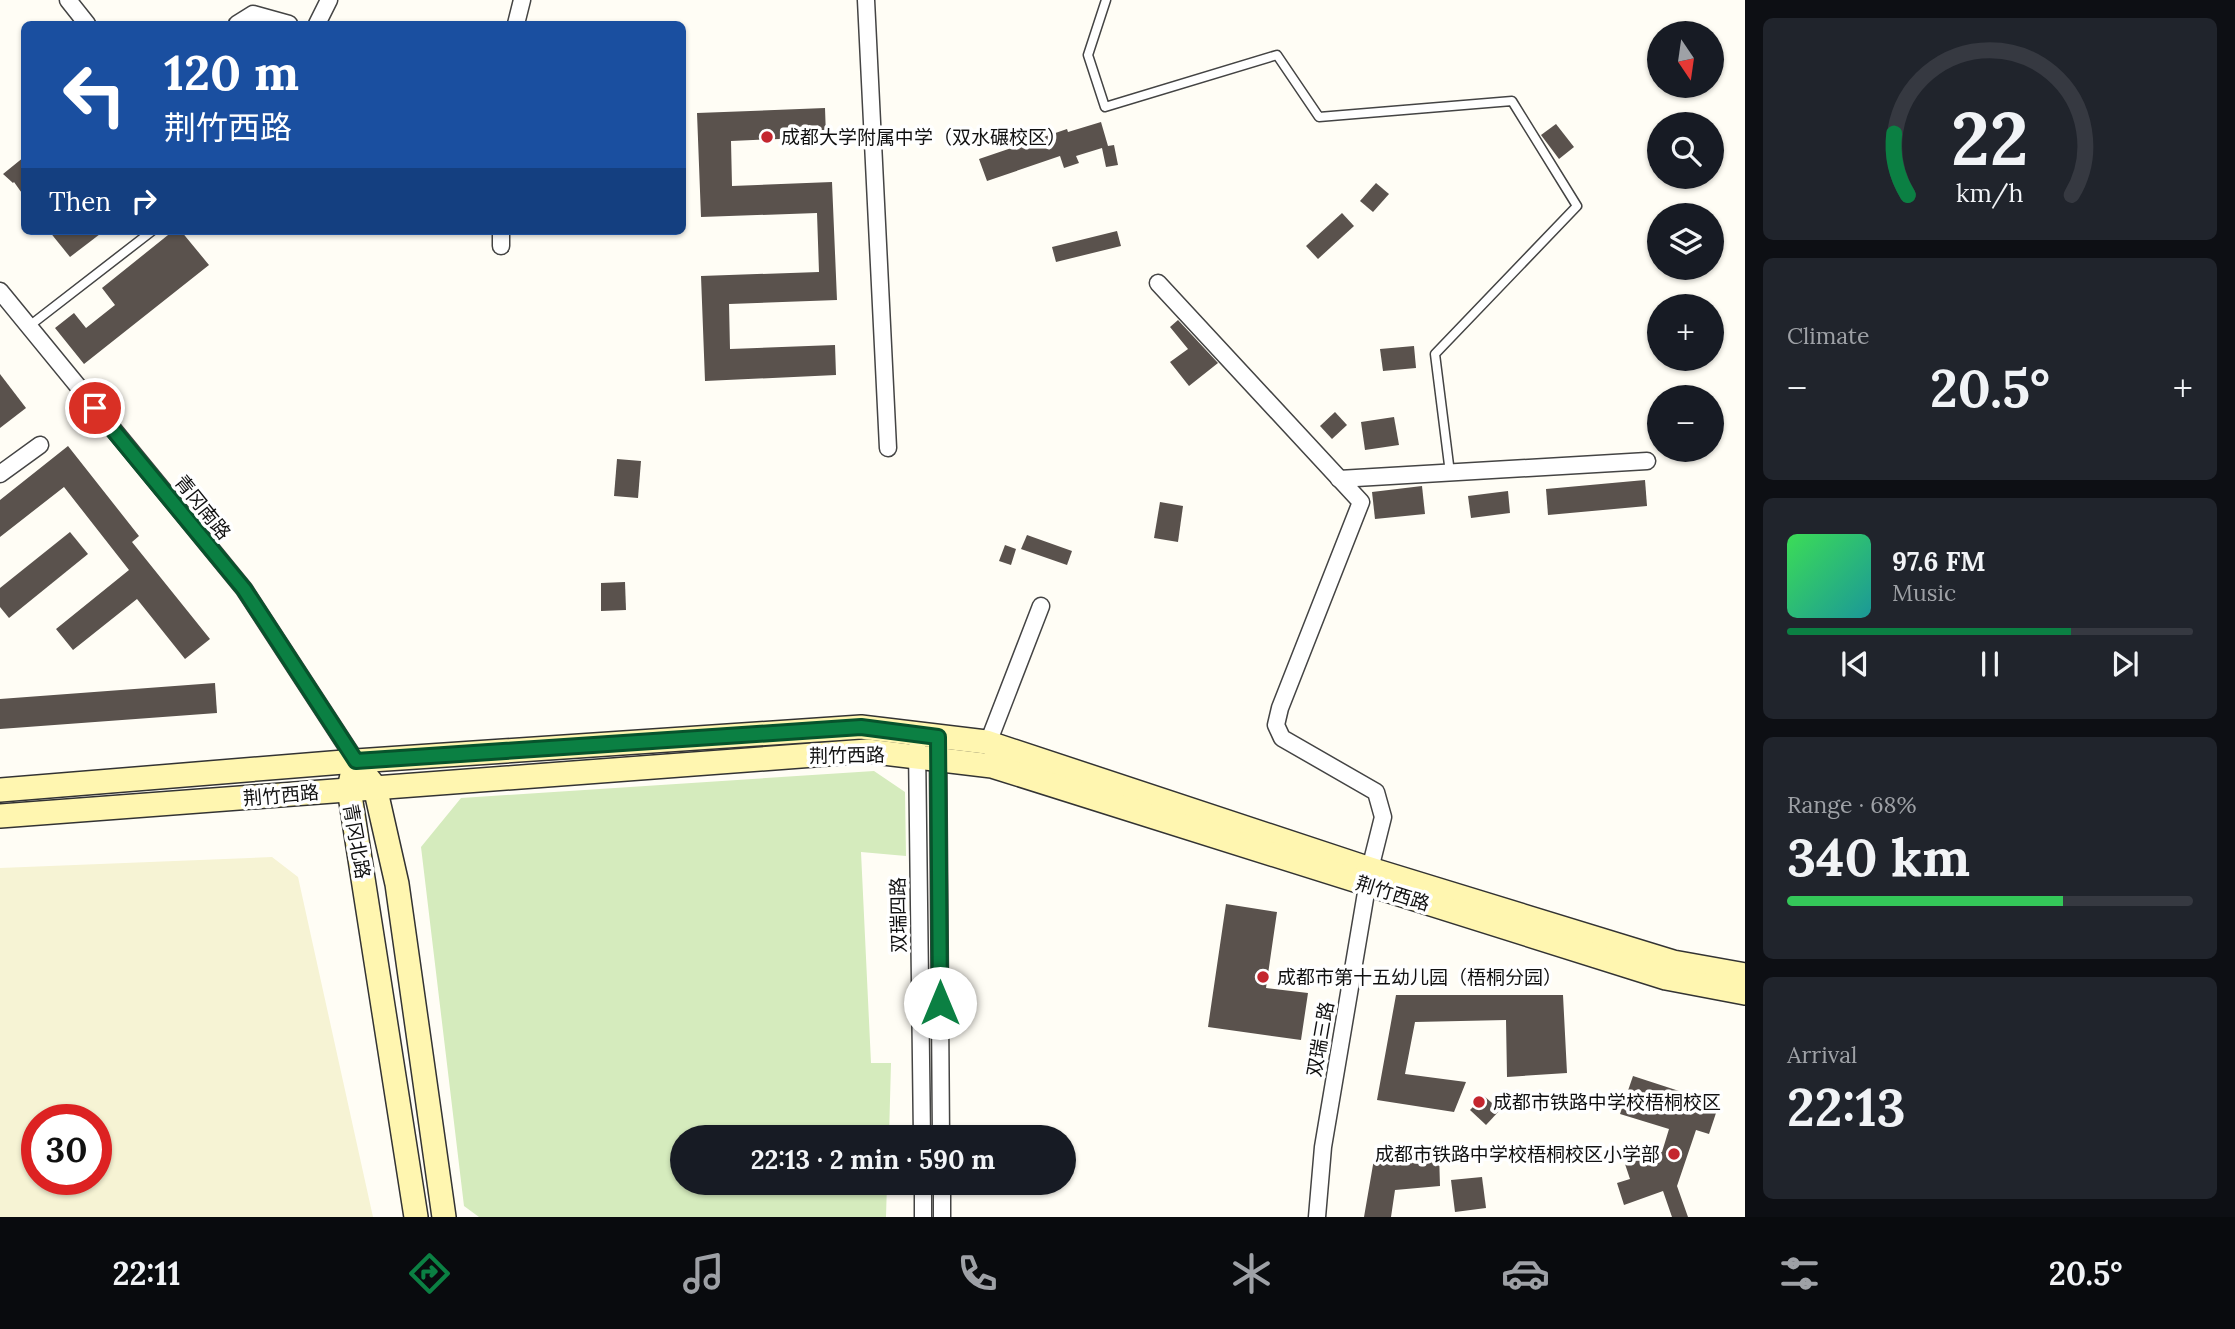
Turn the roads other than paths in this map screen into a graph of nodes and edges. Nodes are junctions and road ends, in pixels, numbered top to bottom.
1 (68, 0) edge
2 (329, 0) edge
3 (522, 0) edge
4 (866, 0) edge
5 (1106, 0) edge
6 (85, 21) edge
7 (242, 21) edge
8 (278, 21) edge
9 (318, 21) edge
10 (517, 21) edge
11 (147, 235) edge
12 (1158, 283) dead end
13 (0, 291) edge
14 (29, 327) junction
15 (40, 445) dead end
16 (888, 448) dead end
17 (1647, 461) dead end
18 (1450, 473) junction
19 (0, 474) edge
20 (1339, 479) junction
21 (1041, 606) dead end
22 (988, 743) junction
23 (928, 747) junction
24 (356, 761) junction
25 (375, 787) junction
26 (349, 789) junction
27 (0, 790) edge
28 (0, 816) edge
29 (1369, 877) junction
30 (1743, 985) edge
31 (922, 1125) edge
32 (941, 1125) edge
33 (923, 1195) edge
34 (942, 1195) edge
35 (416, 1217) edge
36 (444, 1217) edge
37 (923, 1217) edge
38 (942, 1217) edge
39 (1317, 1217) edge

1 - 6 street
2 - 9 street
3 - 10 street
4 - 16 street
5 - 18 lane
7 - 8 street
11 - 14 lane
12 - 20 street
13 - 14 street, 青冈南路
14 - 24 street, 青冈南路
15 - 19 street
17 - 18 street
18 - 20 street
20 - 29 street, 双瑞三路
21 - 22 street
22 - 23 main road, 荆竹西路
22 - 29 main road, 荆竹西路
23 - 24 main road, 荆竹西路
23 - 25 main road, 荆竹西路
23 - 29 main road, 荆竹西路
23 - 31 street, 双瑞四路
23 - 32 street
24 - 25 main road, 青冈北路
24 - 26 main road, 青冈北路
24 - 27 main road, 荆竹西路
25 - 26 main road, 荆竹西路
25 - 36 main road, 青冈北路
26 - 28 main road, 荆竹西路
26 - 35 main road, 青冈北路
29 - 30 main road, 荆竹西路
29 - 39 street, 双瑞三路
33 - 37 street
34 - 38 street

